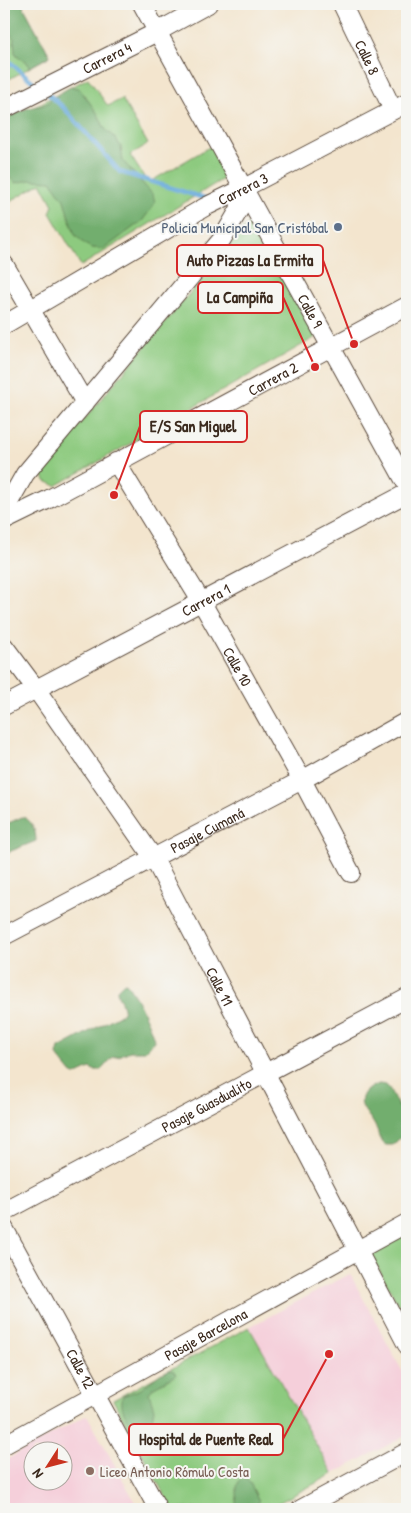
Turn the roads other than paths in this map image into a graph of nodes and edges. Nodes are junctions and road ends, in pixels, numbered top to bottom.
1 (142, 4) edge
2 (208, 4) edge
3 (342, 4) edge
4 (157, 32) junction
5 (400, 106) edge
6 (4, 109) edge
7 (244, 188) junction
8 (4, 264) edge
9 (407, 306) edge
10 (30, 310) junction
11 (4, 325) edge
12 (332, 348) junction
13 (85, 403) junction
14 (116, 462) junction
15 (25, 474) junction
16 (407, 485) edge
17 (407, 493) edge
18 (49, 499) junction
19 (4, 511) edge
20 (4, 521) edge
21 (201, 601) junction
22 (4, 646) edge
23 (36, 689) junction
24 (4, 706) edge
25 (407, 721) edge
26 (302, 780) junction
27 (153, 857) junction
28 (351, 873) dead end
29 (4, 936) edge
30 (407, 998) edge
31 (266, 1074) junction
32 (4, 1212) edge
33 (407, 1223) edge
34 (4, 1228) edge
35 (357, 1250) junction
36 (407, 1345) edge
37 (96, 1394) junction
38 (4, 1445) edge
39 (407, 1452) edge
40 (158, 1509) edge
41 (301, 1509) edge

1 - 4 street, Calle 9
2 - 4 street, Carrera 4
3 - 5 street, Calle 8
4 - 6 street, Carrera 4
4 - 7 street, Calle 9
5 - 7 street, Carrera 3
7 - 10 street, Carrera 3
7 - 12 street, Calle 9
7 - 13 street
8 - 10 street
9 - 12 street, Carrera 2
10 - 11 street, Carrera 3
10 - 13 street
12 - 14 street, Carrera 2
12 - 16 street, Calle 9
13 - 15 street
14 - 18 street, Carrera 2
14 - 21 street, Calle 10
15 - 18 street
15 - 19 street
17 - 21 street, Carrera 1
18 - 20 street, Carrera 2
21 - 23 street, Carrera 1
21 - 26 street, Calle 10
22 - 23 street, Calle 11
23 - 24 street, Carrera 1
23 - 27 street, Calle 11
25 - 26 street, Pasaje Cumaná
26 - 27 street, Pasaje Cumaná
26 - 28 street, Calle 10
27 - 29 street, Pasaje Cumaná
27 - 31 street, Calle 11
30 - 31 street, Pasaje Guasdualito
31 - 32 street, Pasaje Guasdualito
31 - 35 street, Calle 11
33 - 35 street, Pasaje Barcelona
34 - 37 street, Calle 12
35 - 36 street, Calle 11
35 - 37 street, Pasaje Barcelona
37 - 38 street, Pasaje Barcelona
37 - 40 street, Calle 12
39 - 41 street

